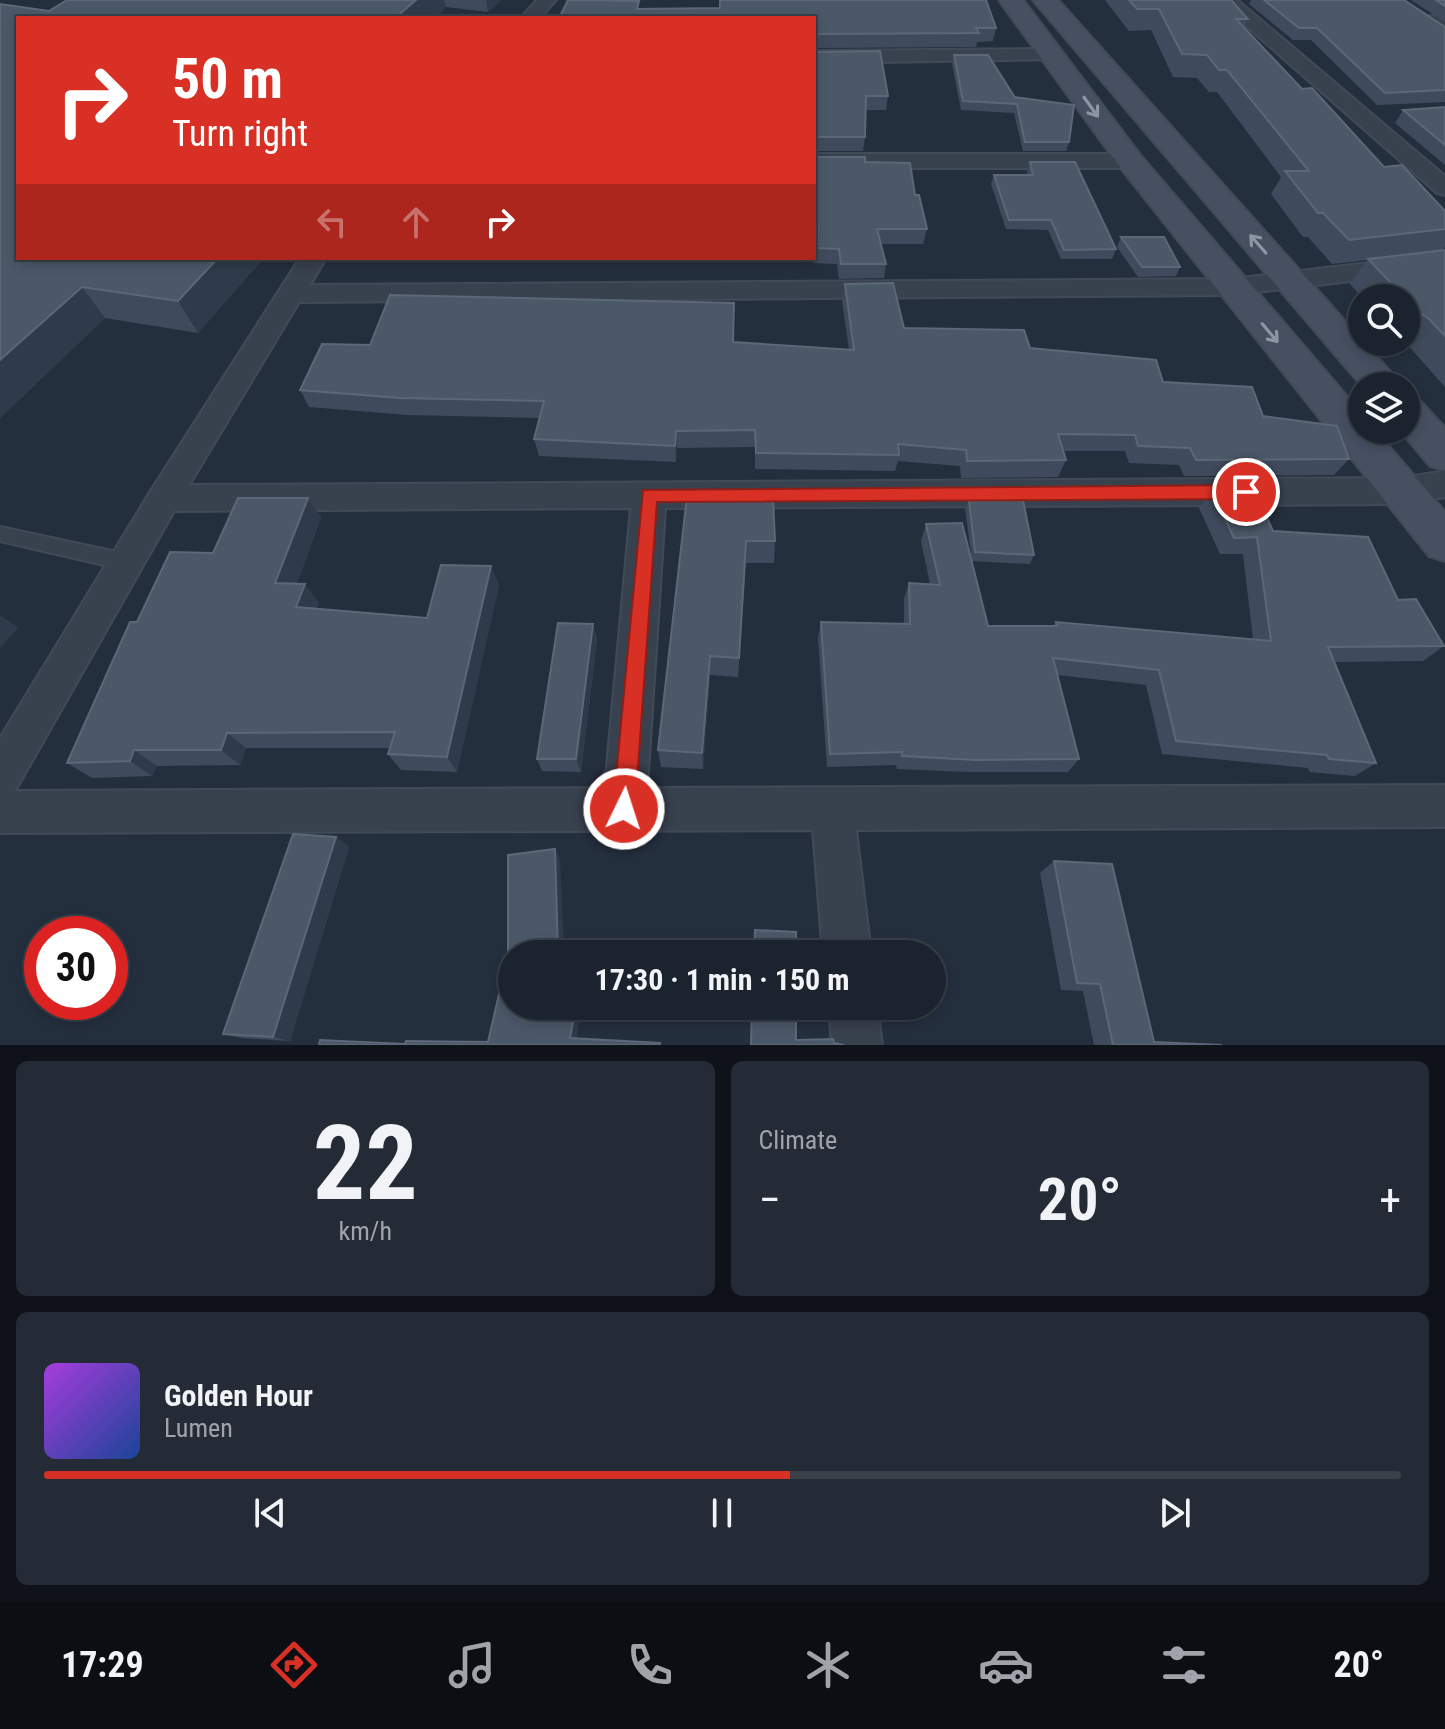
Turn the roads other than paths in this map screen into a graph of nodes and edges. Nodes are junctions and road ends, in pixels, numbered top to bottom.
1 (547, 0) edge
2 (1011, 0) edge
3 (1044, 0) edge
4 (1226, 0) edge
5 (532, 16) edge
6 (1429, 19) edge
7 (1445, 34) edge
8 (1053, 55) junction
9 (816, 57) edge
10 (1390, 114) dead end
11 (1362, 116) junction
12 (816, 161) edge
13 (1130, 161) junction
14 (1445, 188) edge
15 (312, 260) edge
16 (1445, 262) edge
17 (1290, 280) junction
18 (1232, 287) junction
19 (288, 294) junction
20 (1372, 372) edge
21 (1420, 427) edge
22 (1445, 455) edge
23 (1445, 484) edge
24 (1403, 491) junction
25 (649, 495) junction
26 (164, 498) junction
27 (0, 534) edge
28 (1445, 543) edge
29 (126, 562) junction
30 (0, 777) edge
31 (1445, 806) edge
32 (832, 808) junction
33 (624, 809) junction
34 (0, 812) edge
35 (846, 940) edge
36 (854, 1020) edge
37 (857, 1045) edge

1 - 5 street
2 - 8 street
17 -> 3 street
4 - 11 street
6 - 7 street
8 - 9 street
8 -> 13 street
10 - 11 street
11 - 14 street
12 - 13 street
13 - 18 street
15 - 19 street
16 - 17 street
17 - 18 street
17 - 20 street
18 - 19 street
18 -> 24 street
19 - 26 street
21 - 22 street
23 - 24 street
24 - 25 street
24 - 28 street
25 - 26 street
25 - 33 street
26 - 29 street
27 - 29 lane
29 - 30 street
31 - 32 street
32 - 33 street
32 - 35 street
33 - 34 street
36 - 37 street

